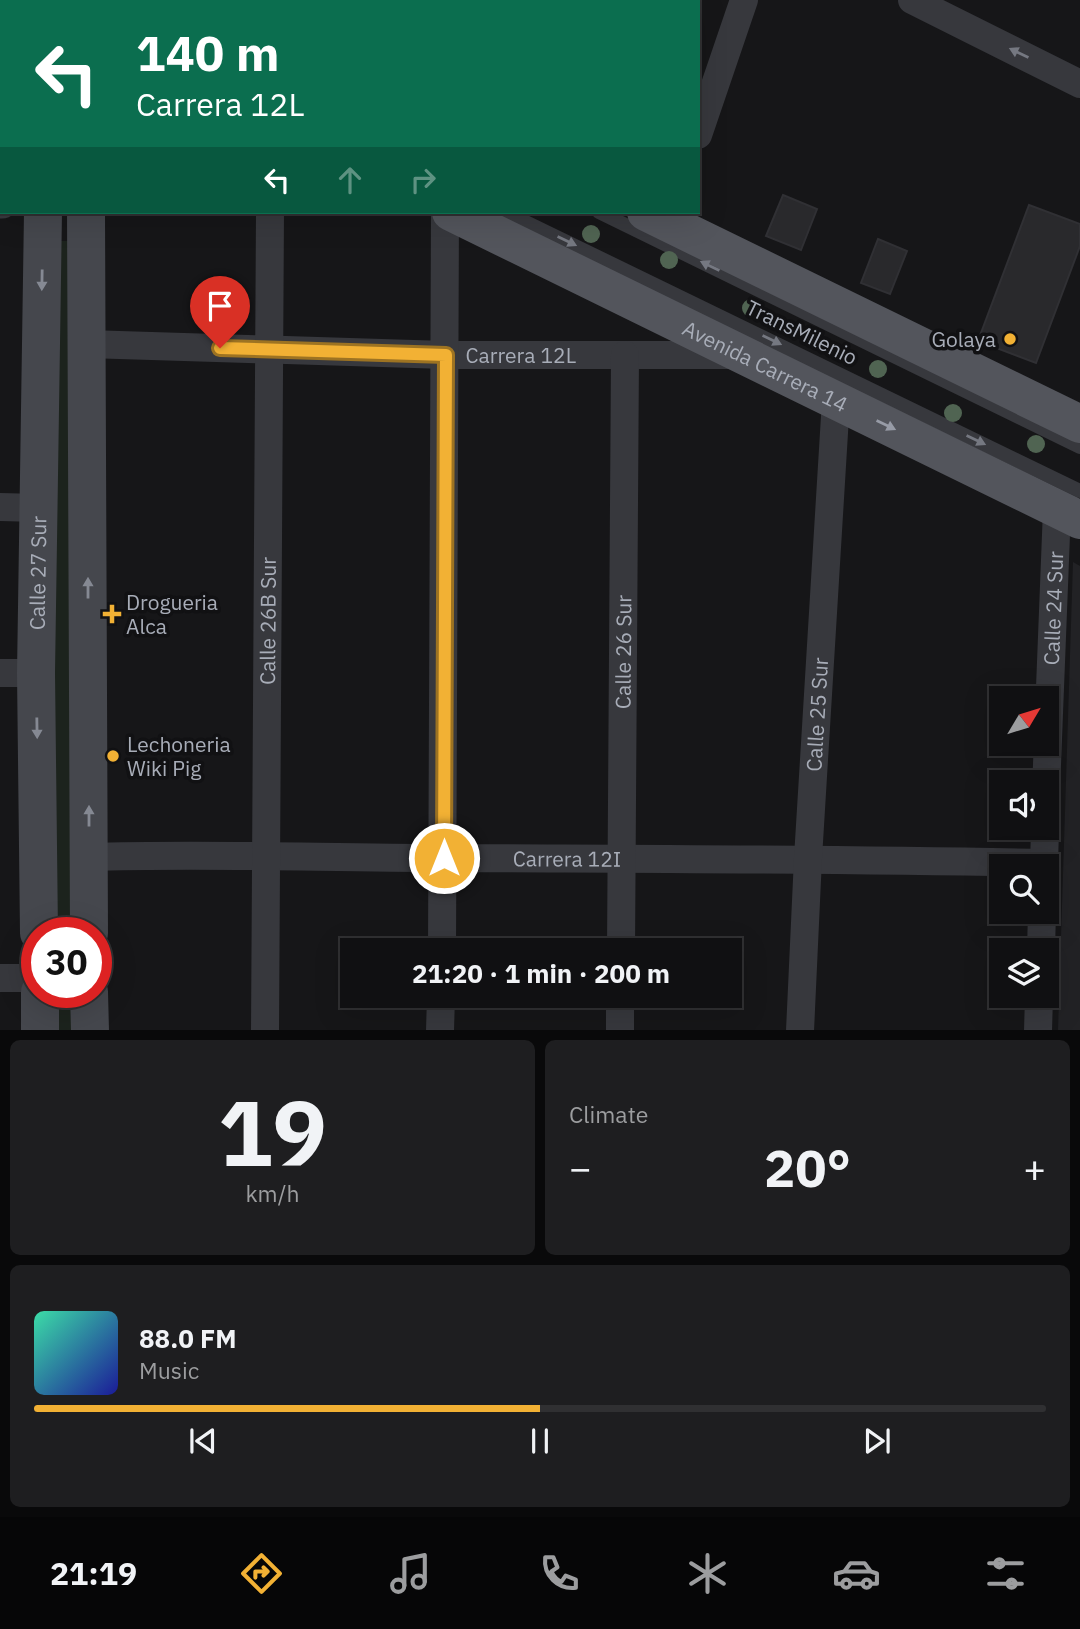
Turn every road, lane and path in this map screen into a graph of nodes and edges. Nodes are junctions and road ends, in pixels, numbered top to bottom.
1 (744, 0) edge
2 (912, 0) edge
3 (1080, 84) edge
4 (700, 129) edge
5 (43, 214) edge
6 (86, 214) edge
7 (270, 214) edge
8 (448, 214) edge
9 (452, 214) edge
10 (509, 214) edge
11 (603, 214) edge
12 (662, 215) edge
13 (87, 344) junction
14 (269, 349) junction
15 (446, 355) junction
16 (625, 355) junction
17 (746, 355) junction
18 (836, 400) junction
19 (1080, 424) edge
20 (1080, 446) edge
21 (0, 507) edge
22 (1072, 507) edge
23 (38, 508) junction
24 (18, 673) edge
25 (1048, 770) edge
26 (265, 855) junction
27 (89, 857) junction
28 (621, 857) junction
29 (444, 858) junction
30 (808, 858) junction
31 (989, 863) edge
32 (38, 917) edge
33 (89, 917) edge
34 (442, 938) edge
35 (621, 938) edge
36 (0, 978) edge
37 (21, 978) edge
38 (40, 1008) edge
39 (89, 1008) edge
40 (441, 1008) edge
41 (620, 1008) edge
42 (1039, 1008) edge
43 (40, 1030) edge
44 (90, 1030) edge
45 (265, 1030) edge
46 (440, 1030) edge
47 (620, 1030) edge
48 (800, 1030) edge
49 (1038, 1030) edge

1 - 4 street
3 -> 2 street
5 -> 23 main road, Calle 27 Sur
6 - 13 main road
7 - 14 street, Calle 26B Sur
8 - 15 street
9 - 17 main road, Avenida Carrera 14
10 -> 22 lane, TransMilenio
20 -> 11 lane, TransMilenio
12 - 19 main road
13 - 14 street, Carrera 12L
27 -> 13 main road
14 - 15 street, Carrera 12L
14 - 26 street, Calle 26B Sur
15 - 16 street, Carrera 12L
15 - 29 street
16 - 17 street, Carrera 12L
16 - 28 street, Calle 26 Sur
17 - 18 main road, Avenida Carrera 14
18 -> 22 main road, Avenida Carrera 14
18 - 30 street, Calle 25 Sur
21 - 23 street
22 - 25 street, Calle 24 Sur
23 - 24 main road, Calle 27 Sur
24 -> 32 main road, Calle 27 Sur
26 - 27 street, Carrera 12I
26 - 29 street, Carrera 12I
26 - 45 street, Calle 26B Sur
27 - 33 main road
28 - 29 street, Carrera 12I
28 - 30 street, Carrera 12I
28 - 35 street, Calle 26 Sur
29 - 34 street
30 - 31 street, Carrera 12I
30 - 48 street, Calle 25 Sur
36 - 37 street
38 - 43 main road
39 - 44 main road
40 - 46 street
41 - 47 street
42 - 49 street

